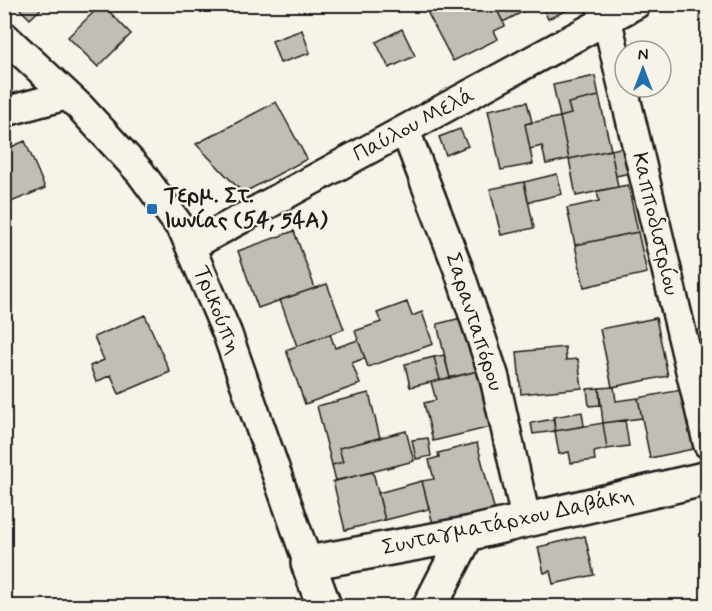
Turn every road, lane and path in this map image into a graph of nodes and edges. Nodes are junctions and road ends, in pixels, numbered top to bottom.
1 (636, 4) edge
2 (604, 12) edge
3 (4, 36) edge
4 (67, 95) junction
5 (4, 112) edge
6 (405, 130) junction
7 (191, 246) junction
8 (708, 444) edge
9 (708, 478) edge
10 (526, 520) junction
11 (467, 534) junction
12 (308, 563) junction
13 (324, 606) edge
14 (430, 606) edge

1 - 2 street, Παύλου Μελά
2 - 6 street, Παύλου Μελά
2 - 8 street, Καπποδιστρίου
3 - 4 street, Τρικούπη
4 - 5 street
4 - 7 street, Τρικούπη
6 - 7 street, Παύλου Μελά
6 - 10 street, Σαρανταπόρου
7 - 12 street, Τρικούπη
9 - 10 street, Συνταγματάρχου Δαβάκη
10 - 11 street, Συνταγματάρχου Δαβάκη
11 - 12 street, Συνταγματάρχου Δαβάκη
11 - 14 street
12 - 13 street, Τρικούπη

